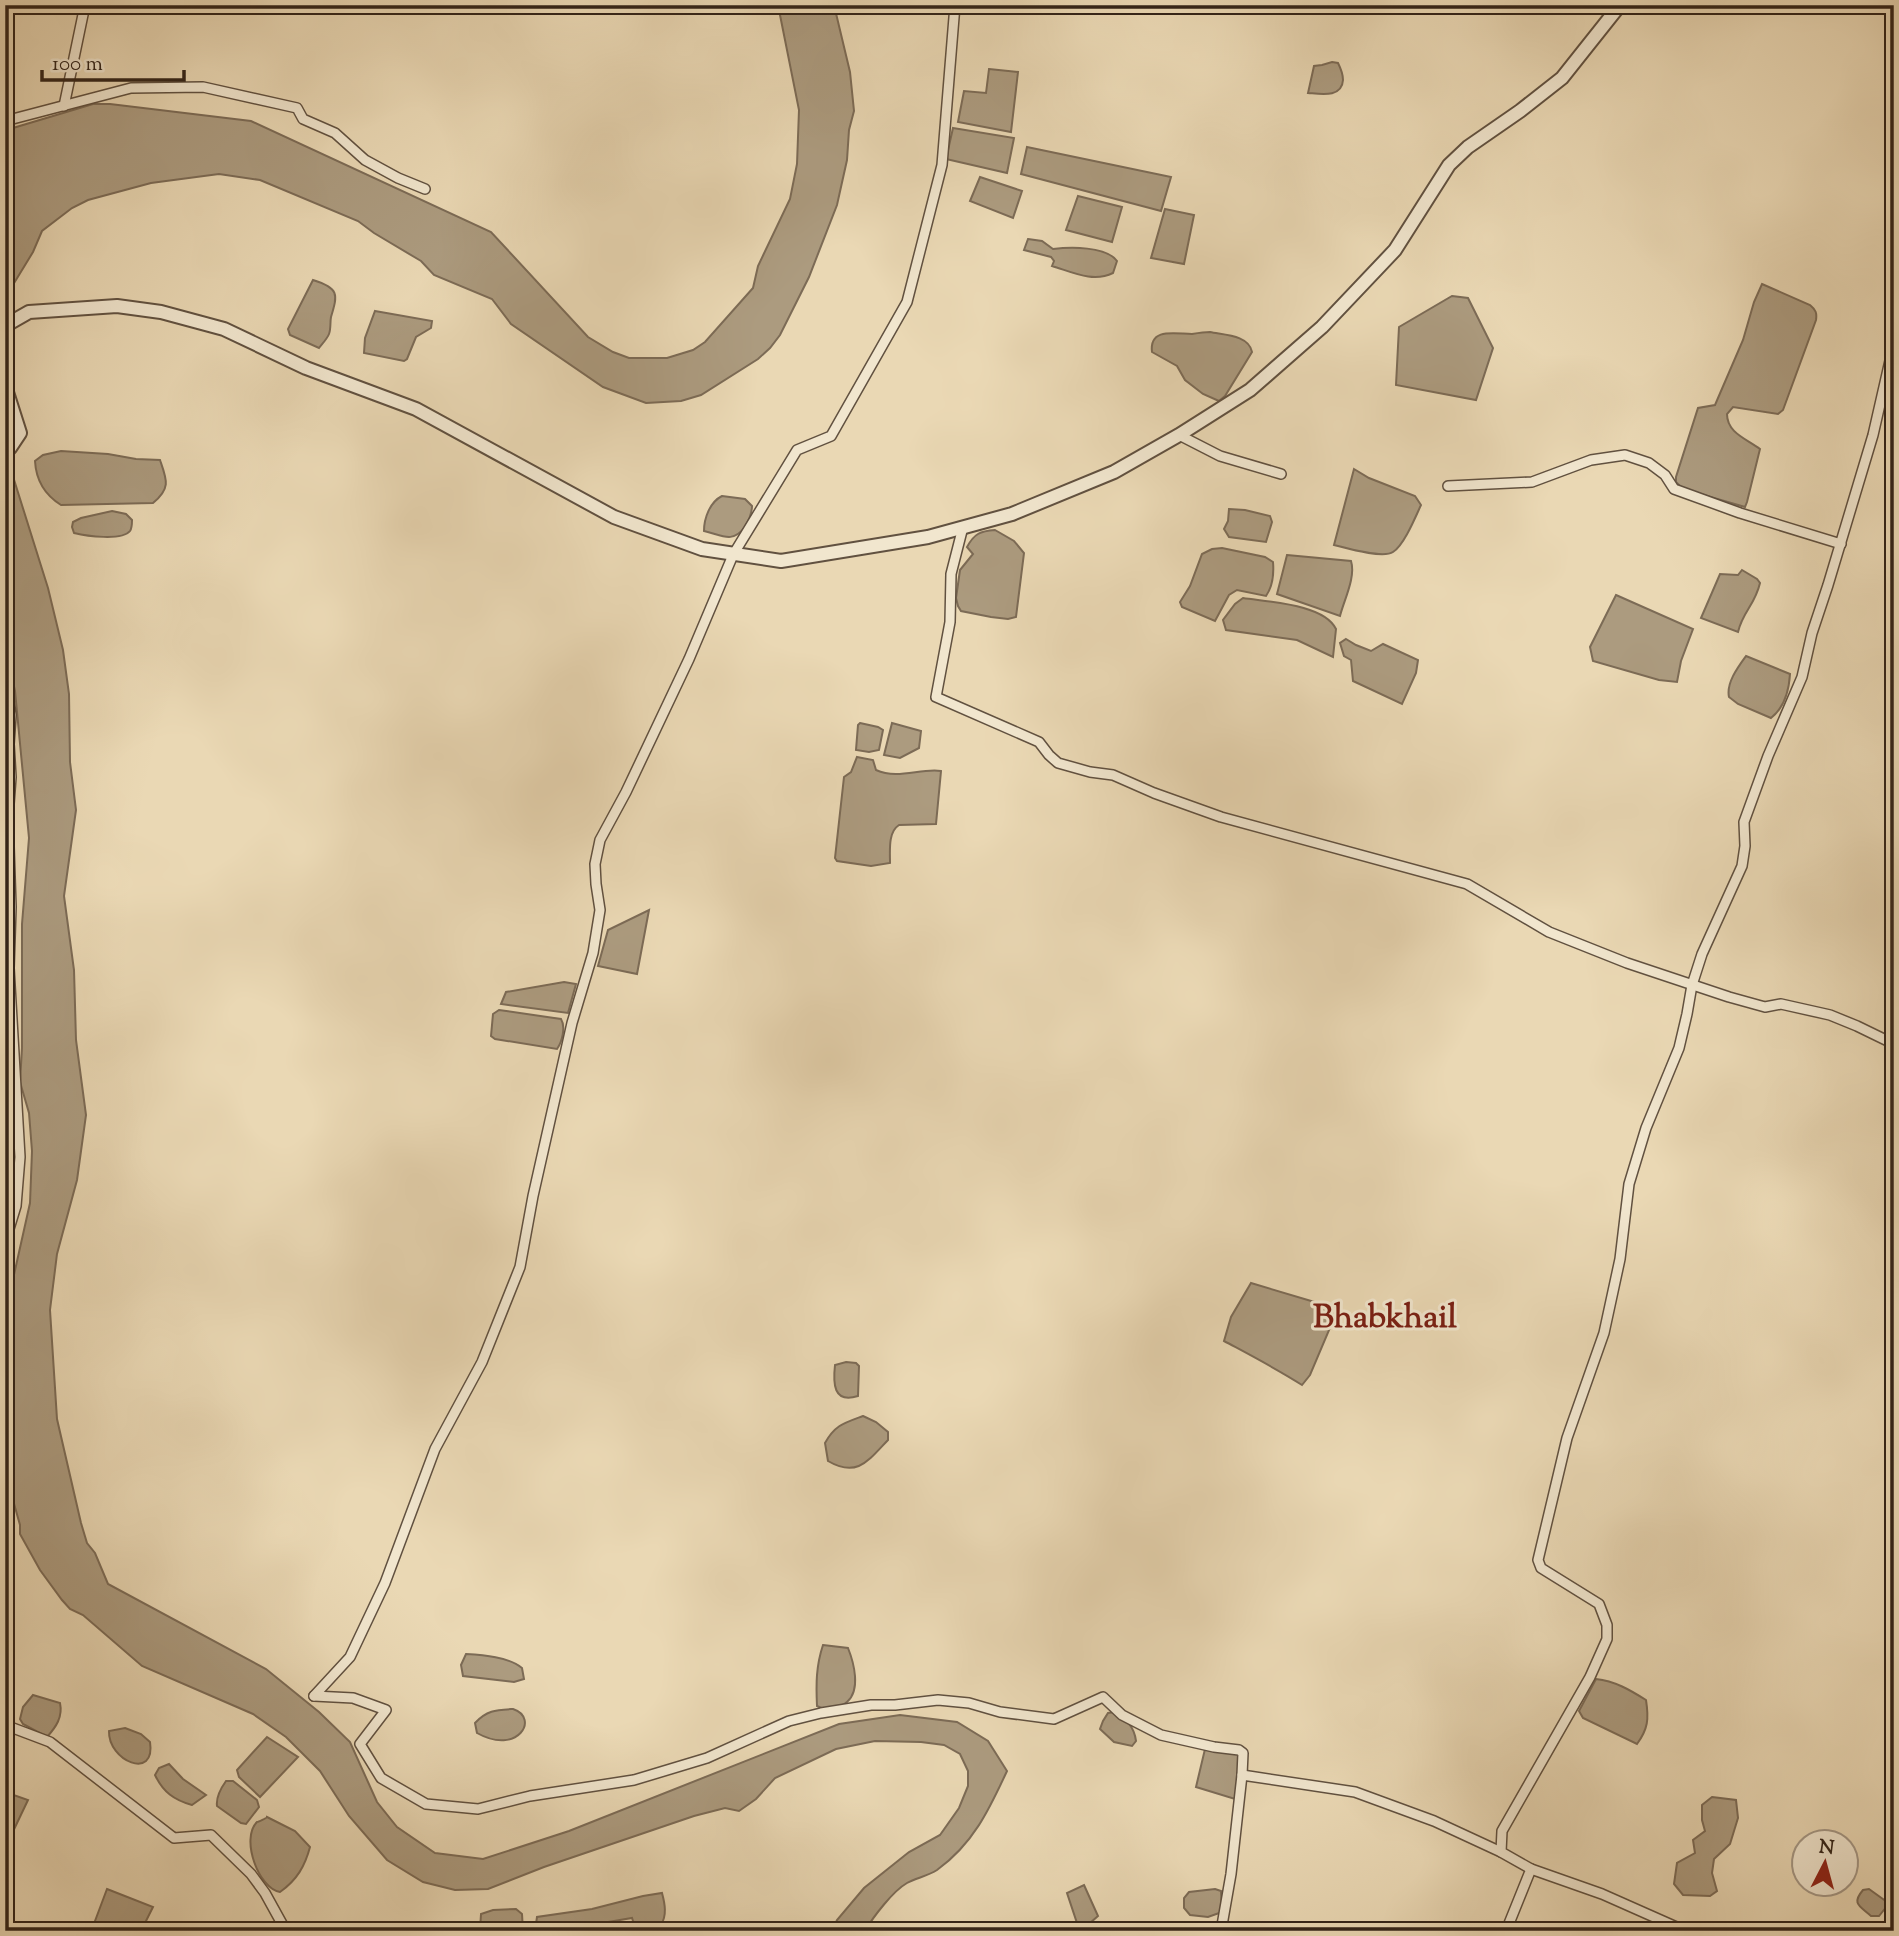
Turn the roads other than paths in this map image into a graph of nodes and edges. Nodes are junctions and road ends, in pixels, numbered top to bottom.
1 (85, 5) edge
2 (955, 5) edge
3 (1620, 5) edge
4 (64, 106) junction
5 (5, 121) edge
6 (425, 189) dead end
7 (5, 337) edge
8 (1894, 343) edge
9 (5, 386) edge
10 (1889, 386) edge
11 (1179, 435) junction
12 (7, 449) edge
13 (1281, 474) dead end
14 (1448, 486) dead end
15 (963, 527) junction
16 (1841, 544) junction
17 (733, 555) junction
18 (5, 675) edge
19 (1692, 985) junction
20 (1894, 1044) edge
21 (5, 1242) edge
22 (5, 1726) edge
23 (1242, 1775) junction
24 (1501, 1852) junction
25 (1531, 1868) junction
26 (286, 1931) edge
27 (1221, 1931) edge
28 (1506, 1931) edge
29 (1691, 1931) edge

1 - 4 street
2 - 17 street
3 - 11 street
4 - 5 street
4 - 6 street
7 - 17 street
8 - 10 street
9 - 12 street
10 - 16 street
11 - 13 street
11 - 15 street
14 - 16 street
15 - 17 street
15 - 19 street
16 - 19 street
17 - 23 street
18 - 21 street
19 - 20 street
19 - 24 street
22 - 26 street
23 - 24 street
23 - 27 street
24 - 25 street
25 - 28 street
25 - 29 street

